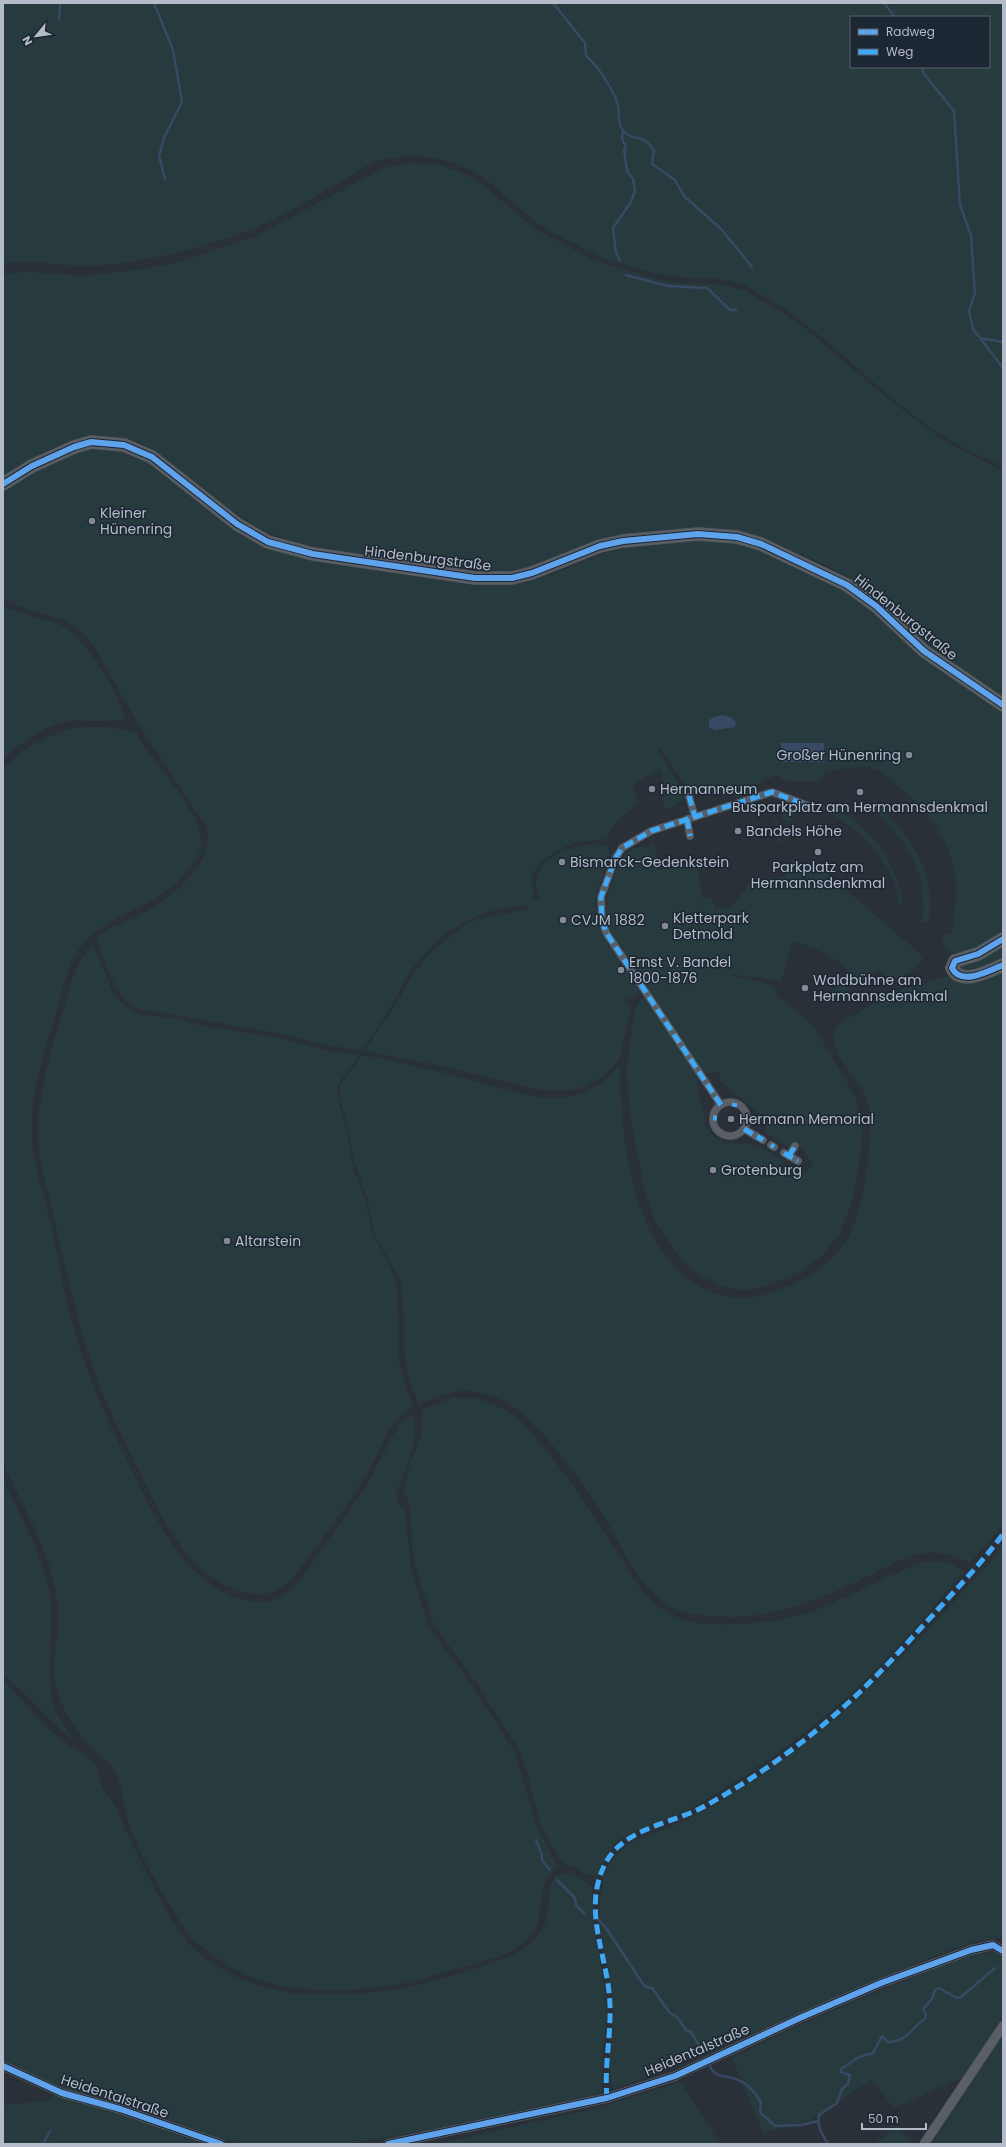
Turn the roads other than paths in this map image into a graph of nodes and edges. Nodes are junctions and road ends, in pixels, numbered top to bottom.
1 (3, 484) edge
2 (1003, 705) edge
3 (689, 796) dead end
4 (809, 806) dead end
5 (695, 817) junction
6 (687, 819) junction
7 (690, 836) dead end
8 (1003, 939) edge
9 (1003, 965) edge
10 (721, 1105) junction
11 (744, 1129) junction
12 (796, 1146) dead end
13 (775, 1147) junction
14 (798, 1161) dead end
15 (1003, 1951) edge
16 (1003, 2026) edge
17 (3, 2066) edge
18 (221, 2144) edge
19 (388, 2144) edge
20 (924, 2144) edge

1 - 2 main road, Hindenburgstraße
3 - 5 street
4 - 5 street
5 - 6 street
6 - 7 street
6 - 10 street
8 - 9 main road
10 - 11 street
10 - 11 street
11 - 13 street
12 - 13 street
13 - 14 street
15 - 19 street, Heidentalstraße
16 - 20 street
17 - 18 street, Heidentalstraße

